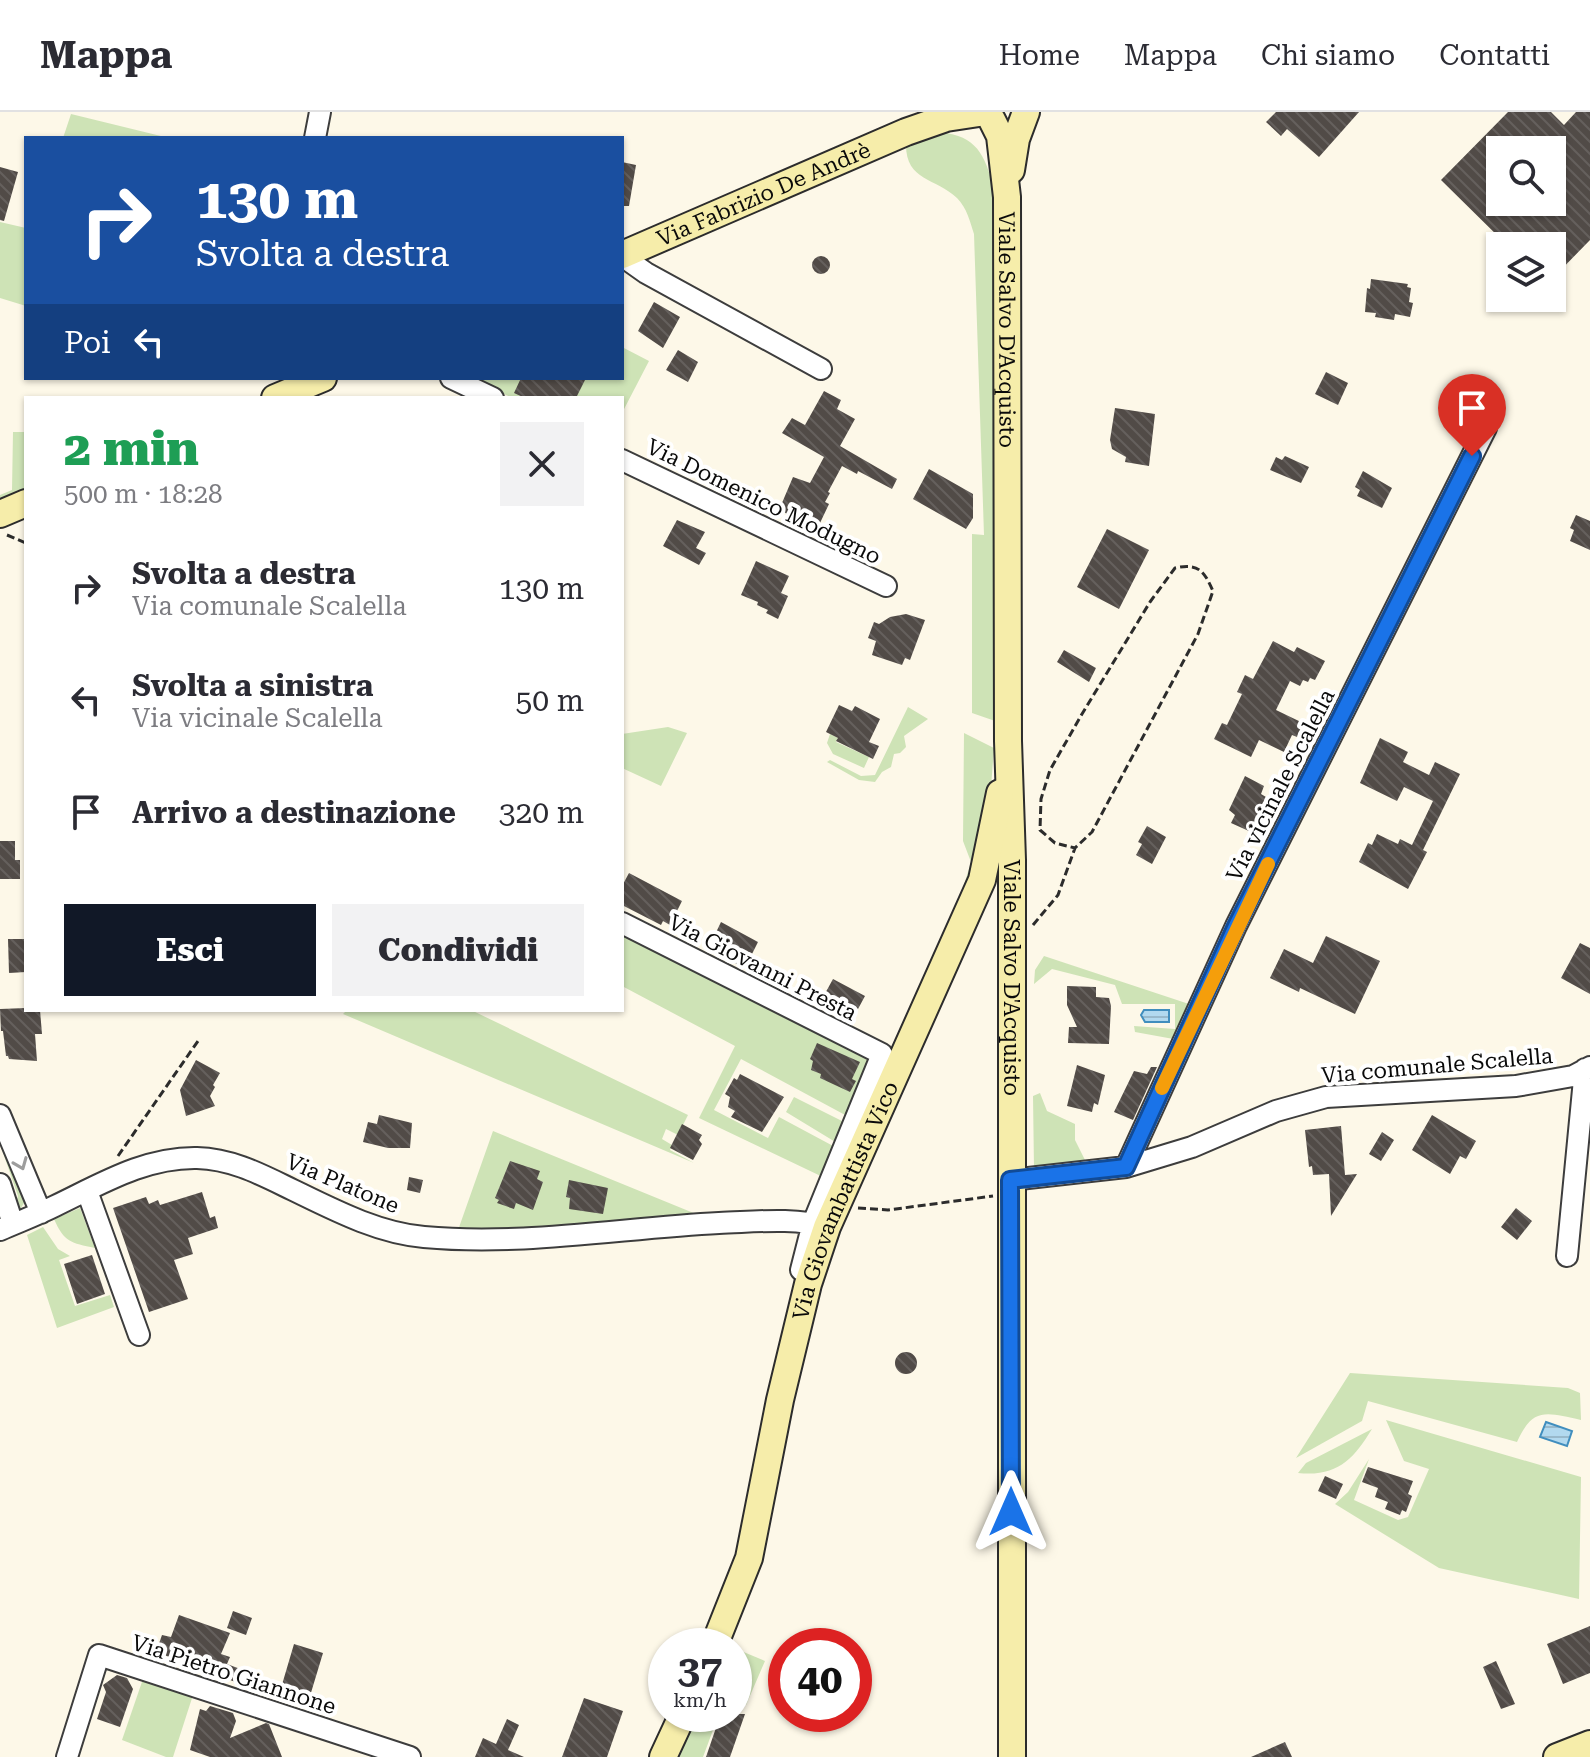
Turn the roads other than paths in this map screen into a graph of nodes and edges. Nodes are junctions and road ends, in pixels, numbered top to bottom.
1 (320, 112) edge
2 (938, 112) edge
3 (1026, 112) edge
4 (983, 115) edge
5 (906, 132) junction
6 (315, 136) edge
7 (1007, 197) junction
8 (624, 254) edge
9 (624, 256) edge
10 (821, 369) dead end
11 (318, 380) edge
12 (455, 380) edge
13 (280, 396) edge
14 (489, 396) edge
15 (1486, 428) dead end
16 (624, 461) edge
17 (24, 504) edge
18 (0, 514) edge
19 (886, 586) dead end
20 (1010, 767) junction
21 (1012, 860) junction
22 (982, 880) junction
23 (624, 924) edge
24 (1588, 1068) edge
25 (0, 1115) edge
26 (1126, 1167) junction
27 (0, 1184) edge
28 (1002, 1188) junction
29 (87, 1191) junction
30 (41, 1213) junction
31 (826, 1218) junction
32 (7, 1227) edge
33 (1567, 1256) dead end
34 (139, 1335) dead end
35 (721, 1628) edge
36 (675, 1732) edge
37 (1590, 1744) edge
38 (67, 1757) edge
39 (410, 1757) edge
40 (663, 1757) edge
41 (1012, 1757) edge
42 (1557, 1757) edge

1 - 6 street
2 - 5 street, Via Fabrizio De Andrè
3 - 4 street, Via Fabrizio De Andrè
3 - 7 street, Viale Salvo D'Acquisto
4 - 5 street, Via Fabrizio De Andrè
4 - 7 street, Viale Salvo D'Acquisto
5 - 8 street, Via Fabrizio De Andrè
7 - 20 street, Viale Salvo D'Acquisto
9 - 10 street
11 - 13 street
12 - 14 street
15 - 26 street, Via vicinale Scalella
16 - 19 street, Via Domenico Modugno
17 - 18 street
20 - 21 street, Viale Salvo D'Acquisto
20 - 22 street, Via Giovambattista Vico
21 - 22 street
21 - 28 street, Viale Salvo D'Acquisto
22 - 31 street, Via Giovambattista Vico
23 - 31 street, Via Giovanni Presta
24 - 26 street, Via comunale Scalella
24 - 33 street
25 -> 30 street
26 - 28 street, Via comunale Scalella
27 - 32 street
28 - 41 street, Viale Salvo D'Acquisto
29 - 30 street, Via Platone
29 - 31 street, Via Platone
29 - 34 street
30 - 32 street, Via Platone
31 - 35 street, Via Giovambattista Vico
36 - 40 street
37 - 42 street
38 - 39 street, Via Pietro Giannone

